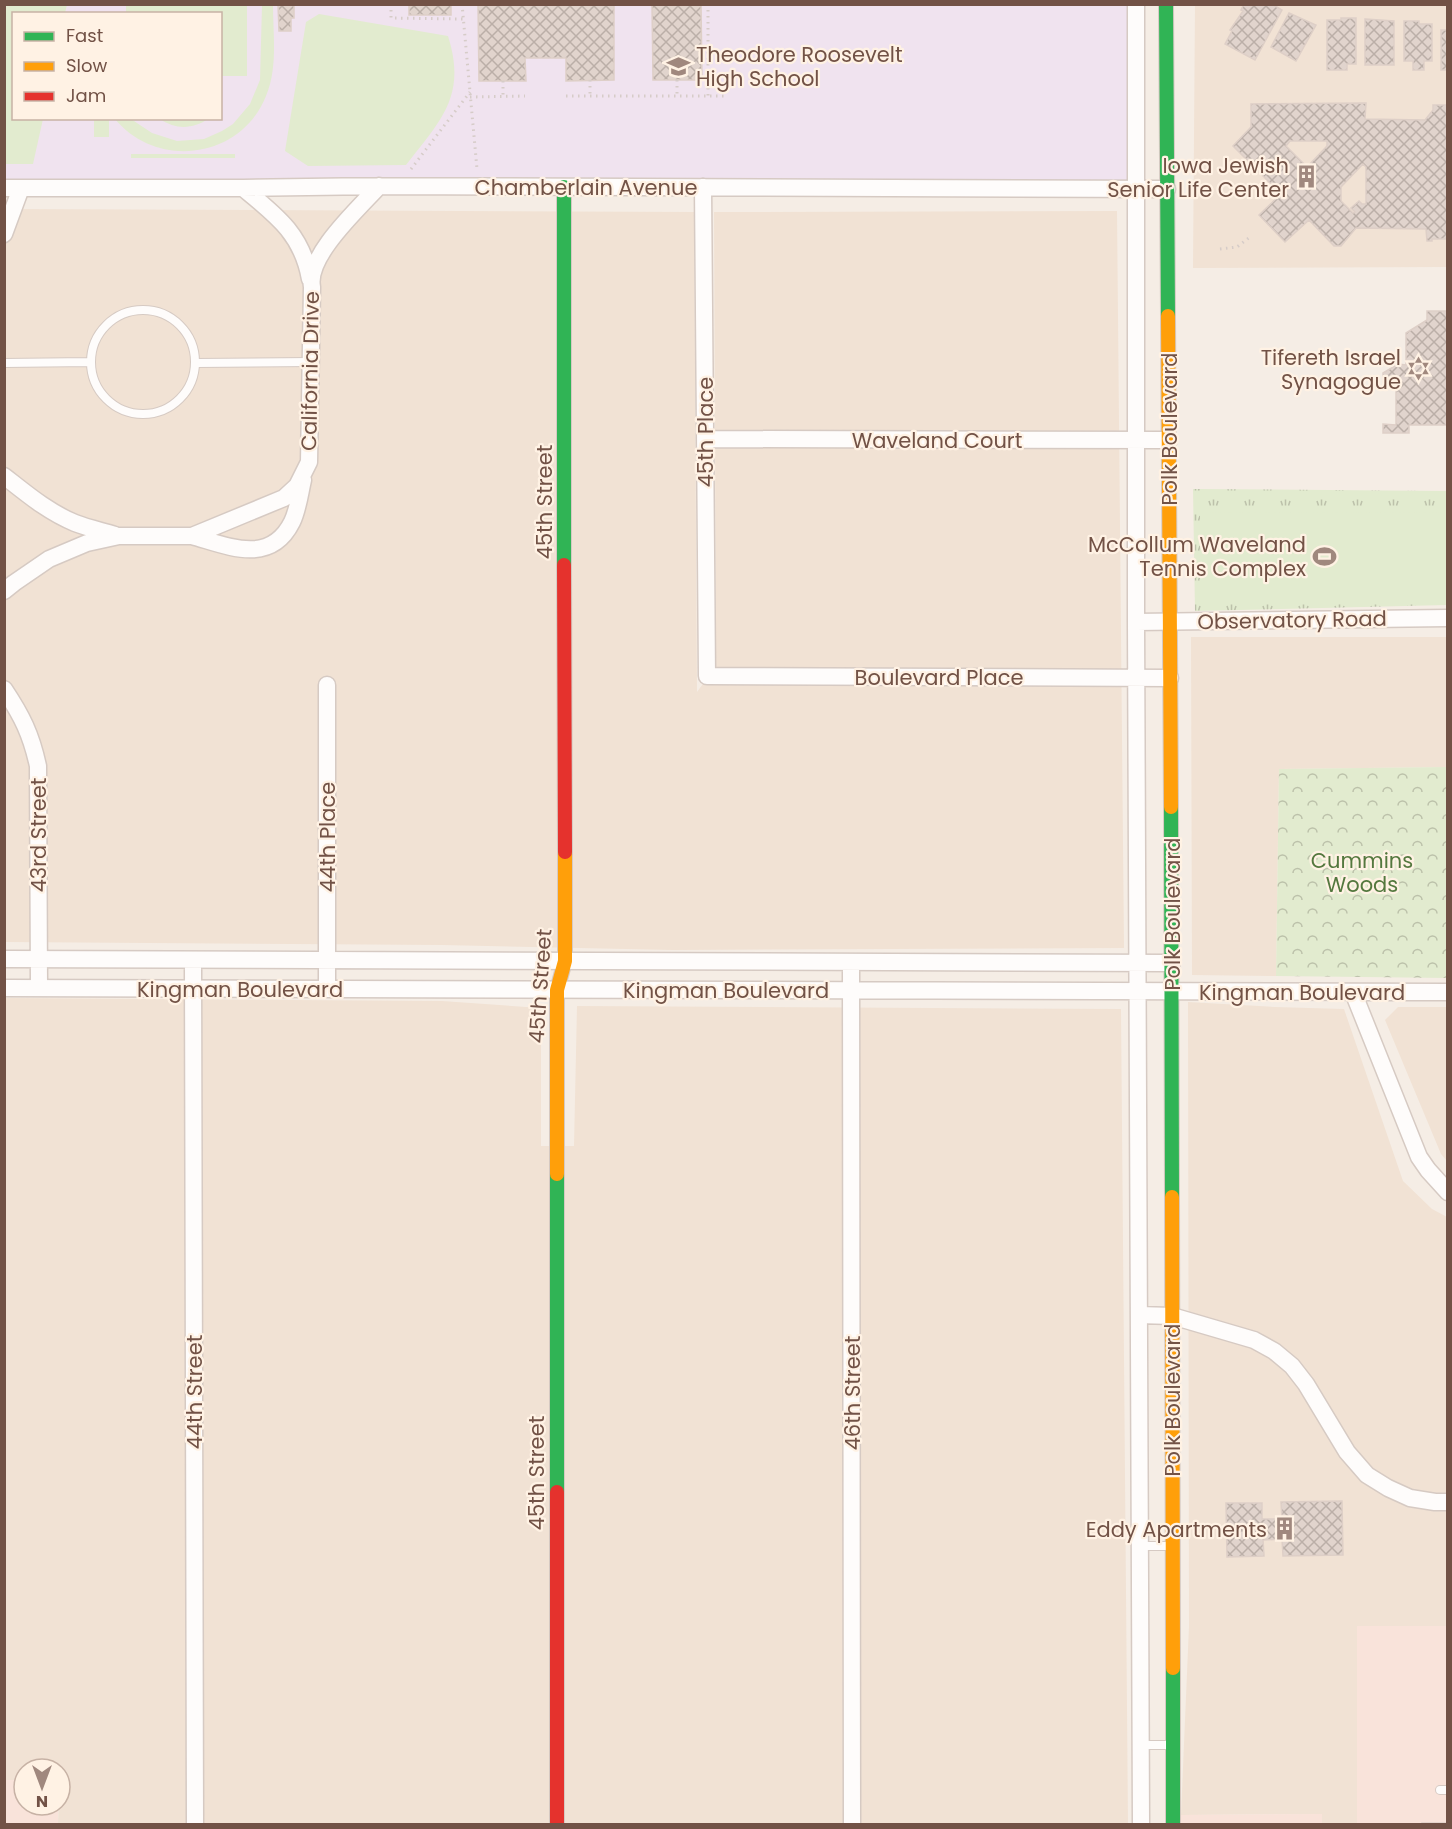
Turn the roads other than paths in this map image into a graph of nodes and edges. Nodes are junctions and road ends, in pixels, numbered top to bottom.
1 (1136, 4) edge
2 (1166, 4) edge
3 (379, 186) junction
4 (564, 187) junction
5 (704, 187) junction
6 (13, 188) edge
7 (243, 188) junction
8 (1135, 188) junction
9 (1167, 189) junction
10 (4, 234) edge
11 (310, 279) junction
12 (90, 362) junction
13 (310, 362) junction
14 (4, 363) edge
15 (196, 363) junction
16 (705, 439) junction
17 (1136, 440) junction
18 (1169, 440) junction
19 (304, 474) junction
20 (4, 476) edge
21 (119, 536) junction
22 (192, 536) junction
23 (4, 591) edge
24 (1448, 618) edge
25 (1136, 622) junction
26 (1170, 622) junction
27 (707, 676) joint
28 (1137, 678) junction
29 (1170, 678) junction
30 (327, 686) dead end
31 (4, 689) edge
32 (4, 959) edge
33 (39, 959) junction
34 (193, 960) junction
35 (327, 960) junction
36 (566, 961) junction
37 (851, 962) junction
38 (1138, 963) junction
39 (1172, 963) junction
40 (4, 988) edge
41 (39, 988) junction
42 (193, 988) junction
43 (327, 989) junction
44 (557, 990) junction
45 (851, 991) junction
46 (1138, 992) junction
47 (1172, 992) junction
48 (1353, 992) junction
49 (1448, 992) edge
50 (1448, 1192) edge
51 (1139, 1315) junction
52 (1172, 1316) junction
53 (1448, 1502) edge
54 (1140, 1546) junction
55 (1172, 1546) junction
56 (1141, 1745) junction
57 (1173, 1745) junction
58 (195, 1824) edge
59 (556, 1824) edge
60 (852, 1824) edge
61 (1141, 1824) edge
62 (1173, 1824) edge

1 - 8 street, Polk Boulevard
2 - 9 street, Polk Boulevard
3 - 4 street, Chamberlain Avenue
3 - 7 street, Chamberlain Avenue
3 - 11 street, California Drive
4 - 5 street, Chamberlain Avenue
4 - 36 street, 45th Street
5 - 8 street, Chamberlain Avenue
5 - 16 street, 45th Place
6 - 7 street, Chamberlain Avenue
6 - 10 street
7 - 11 street, California Drive
8 - 9 street, Chamberlain Avenue
8 - 17 street, Polk Boulevard
9 - 18 street, Polk Boulevard
11 - 13 street, California Drive
12 - 14 lane
12 - 15 lane
12 - 15 lane
13 - 15 lane
13 - 19 street, California Drive
16 - 17 street, Waveland Court
16 - 27 street, 45th Place
17 - 18 street, Waveland Court
17 - 25 street, Polk Boulevard
18 - 26 street, Polk Boulevard
19 - 22 street, California Drive
19 - 22 street
20 - 21 street, California Drive
21 - 22 street, California Drive
21 - 23 street, California Drive
24 - 26 street, Observatory Road
25 - 26 street, Observatory Road
25 - 28 street, Polk Boulevard
26 - 29 street, Polk Boulevard
27 - 28 street, Boulevard Place
28 - 29 street, Boulevard Place
28 - 38 street, Polk Boulevard
29 - 39 street, Polk Boulevard
30 - 35 street, 44th Place
31 - 33 street, 43rd Street
32 - 33 street, Kingman Boulevard
33 - 34 street, Kingman Boulevard
33 - 41 street, 43rd Street
34 - 35 street, Kingman Boulevard
34 - 42 street, 44th Street
35 - 36 street, Kingman Boulevard
35 - 43 street, 44th Place
36 - 37 street, Kingman Boulevard
36 - 44 street, 45th Street
37 - 38 street, Kingman Boulevard
37 - 45 street, 46th Street
38 - 39 street, Kingman Boulevard
38 - 46 street, Polk Boulevard
39 - 47 street, Polk Boulevard
40 - 41 street, Kingman Boulevard
41 - 42 street, Kingman Boulevard
42 - 43 street, Kingman Boulevard
42 - 58 street, 44th Street
43 - 44 street, Kingman Boulevard
44 - 45 street, Kingman Boulevard
44 - 59 street, 45th Street
45 - 46 street, Kingman Boulevard
45 - 60 street, 46th Street
46 - 47 street, Kingman Boulevard
46 - 51 street, Polk Boulevard
47 - 48 street, Kingman Boulevard
47 - 52 street, Polk Boulevard
48 - 49 street, Kingman Boulevard
48 - 50 street
51 - 52 street
51 - 54 street, Polk Boulevard
52 - 53 street
52 - 55 street, Polk Boulevard
54 - 55 lane
54 - 56 street, Polk Boulevard
55 - 57 street, Polk Boulevard
56 - 57 lane
56 - 61 street, Polk Boulevard
57 - 62 street, Polk Boulevard

